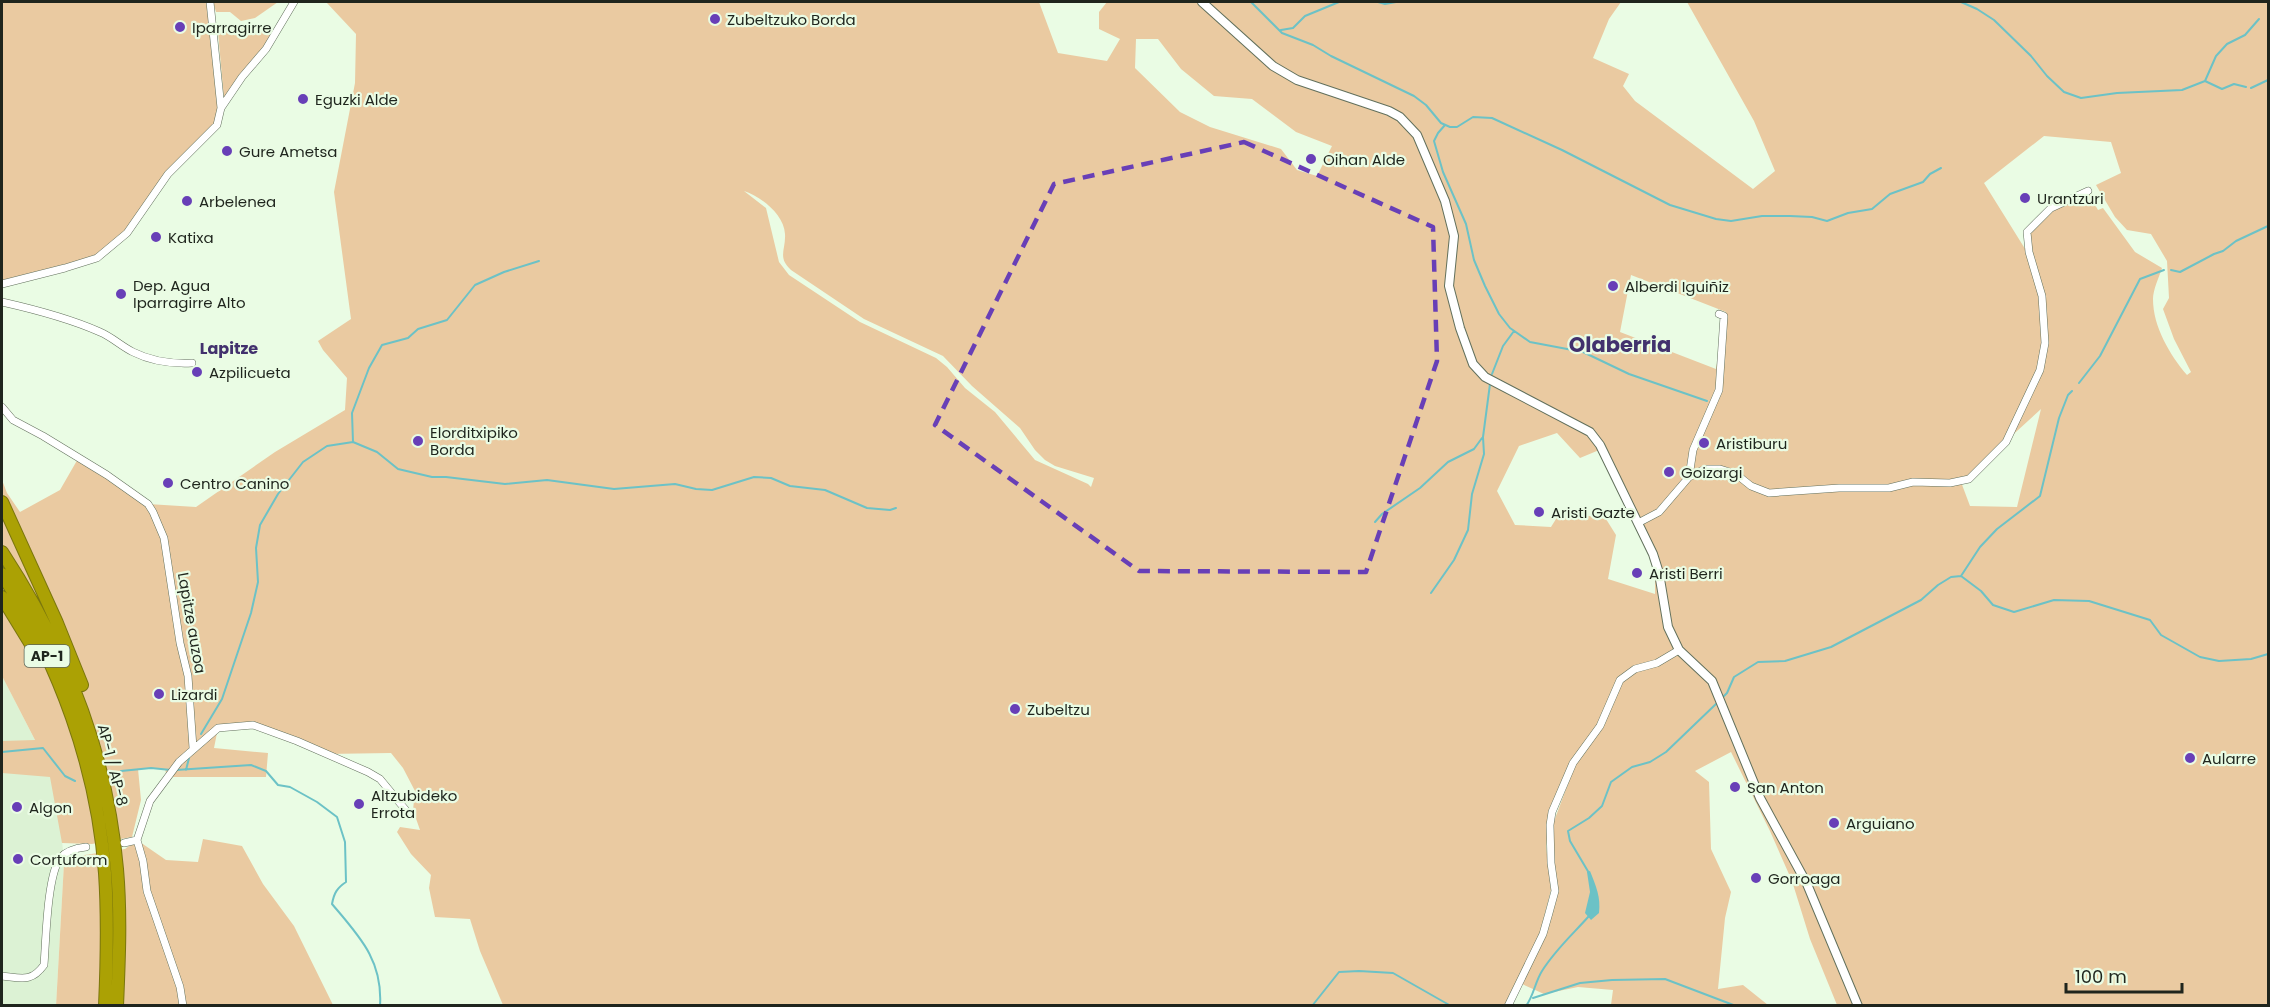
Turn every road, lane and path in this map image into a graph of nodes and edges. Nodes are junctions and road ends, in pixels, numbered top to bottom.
1 (210, 2) edge
2 (294, 2) edge
3 (1202, 2) edge
4 (221, 108) junction
5 (2088, 191) dead end
6 (2, 284) edge
7 (2, 302) edge
8 (1719, 314) dead end
9 (192, 363) dead end
10 (2, 407) edge
11 (1689, 477) junction
12 (2, 502) edge
13 (1638, 523) junction
14 (2, 552) edge
15 (2, 574) edge
16 (2, 597) edge
17 (1679, 650) junction
18 (86, 718) junction
19 (81, 743) junction
20 (194, 748) junction
21 (409, 814) dead end
22 (137, 840) junction
23 (124, 843) dead end
24 (86, 847) dead end
25 (2, 976) edge
26 (105, 1005) edge
27 (117, 1005) edge
28 (183, 1005) edge
29 (1508, 1005) edge
30 (1858, 1005) edge

1 - 4 street
2 - 4 street
3 - 13 street
4 - 6 street
5 - 11 street
7 - 9 street
8 - 11 street
10 - 20 street, Lapitze auzoa
11 - 13 street
12 - 18 highway
13 - 17 street
14 - 18 highway, AP-1 / AP-8 / AP-1
15 - 19 highway, AP-1 / AP-8 / AP-1
16 - 19 highway
17 - 29 street
17 - 30 street
18 - 27 highway, AP-1 / AP-8 / AP-1
19 - 26 highway, AP-1 / AP-8 / AP-1
20 - 21 street
20 - 22 street
22 - 23 street
22 - 28 street
24 - 25 street

